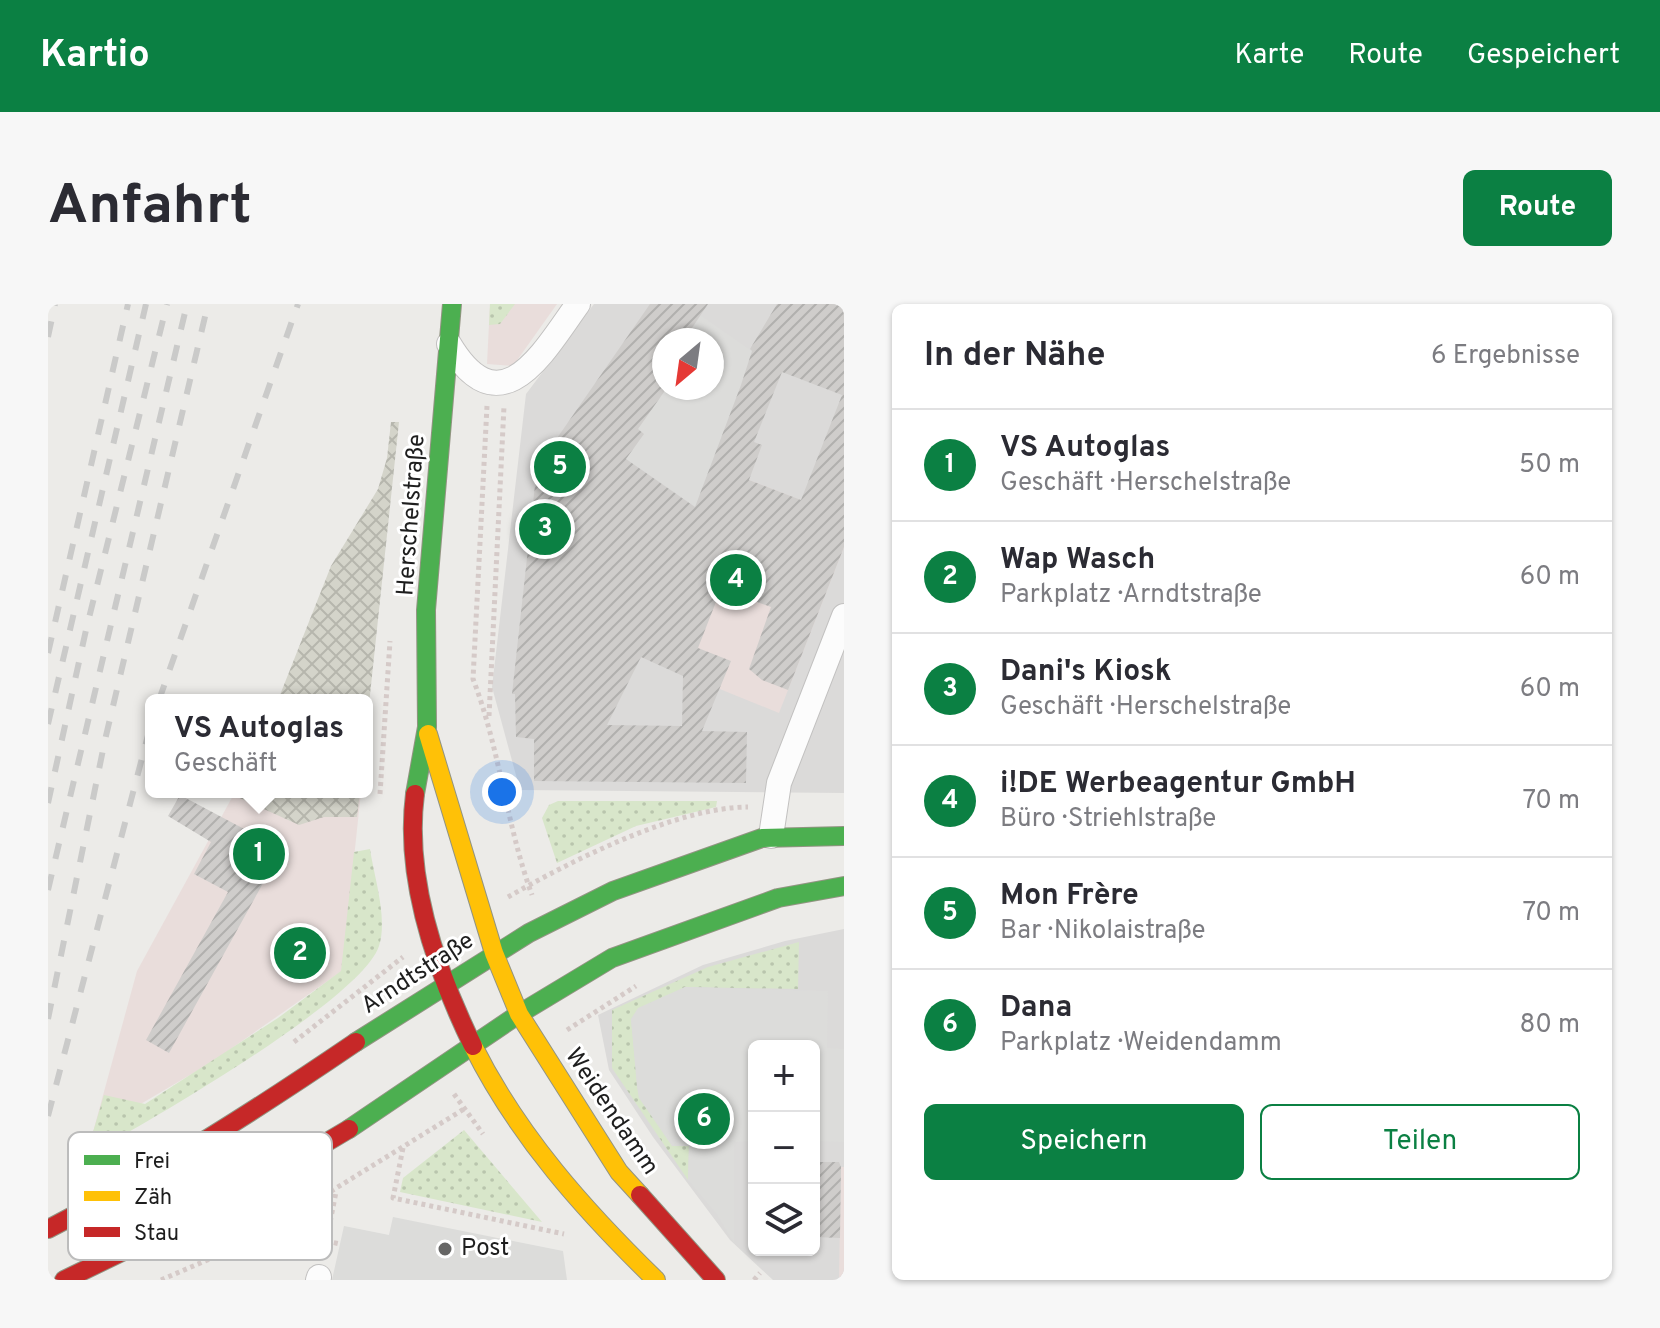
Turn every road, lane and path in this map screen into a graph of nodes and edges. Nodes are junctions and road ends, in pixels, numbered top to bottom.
1 (452, 304) edge
2 (578, 304) edge
3 (449, 344) junction
4 (496, 386) junction
5 (844, 616) edge
6 (489, 721) junction
7 (427, 729) junction
8 (771, 836) junction
9 (844, 836) edge
10 (844, 886) edge
11 (537, 906) dead end
12 (494, 953) junction
13 (405, 956) dead end
14 (442, 985) junction
15 (519, 1014) junction
16 (470, 1047) junction
17 (285, 1048) dead end
18 (474, 1101) dead end
19 (227, 1132) edge
20 (332, 1141) edge
21 (403, 1147) junction
22 (336, 1191) junction
23 (332, 1193) edge
24 (332, 1211) edge
25 (68, 1218) edge
26 (48, 1229) edge
27 (569, 1235) dead end
28 (332, 1242) edge
29 (340, 1244) dead end
30 (105, 1260) edge
31 (207, 1260) edge
32 (760, 1273) dead end
33 (64, 1280) edge
34 (161, 1280) edge
35 (656, 1280) edge
36 (716, 1280) edge
37 (754, 1280) edge

1 - 3 main road, Herschelstraße
2 - 4 street
3 - 4 street
3 - 7 main road, Herschelstraße
4 - 6 path
4 - 6 path
5 - 8 street
6 - 11 path
7 - 12 main road, Herschelstraße
7 - 14 main road, Herschelstraße
8 - 9 main road, Arndtstraße
8 - 12 main road, Arndtstraße
10 - 15 main road
12 - 14 main road, Arndtstraße
12 - 15 main road, Weidendamm
13 - 17 path
14 - 16 main road
14 - 19 main road, Arndtstraße
15 - 16 main road
15 - 36 main road, Weidendamm
16 - 20 main road
16 - 35 main road
18 - 21 path
21 - 22 path
21 - 27 path
22 - 23 path
22 - 24 path
25 - 26 main road, Arndtstraße
28 - 29 path
30 - 33 main road
31 - 34 path
32 - 37 path

